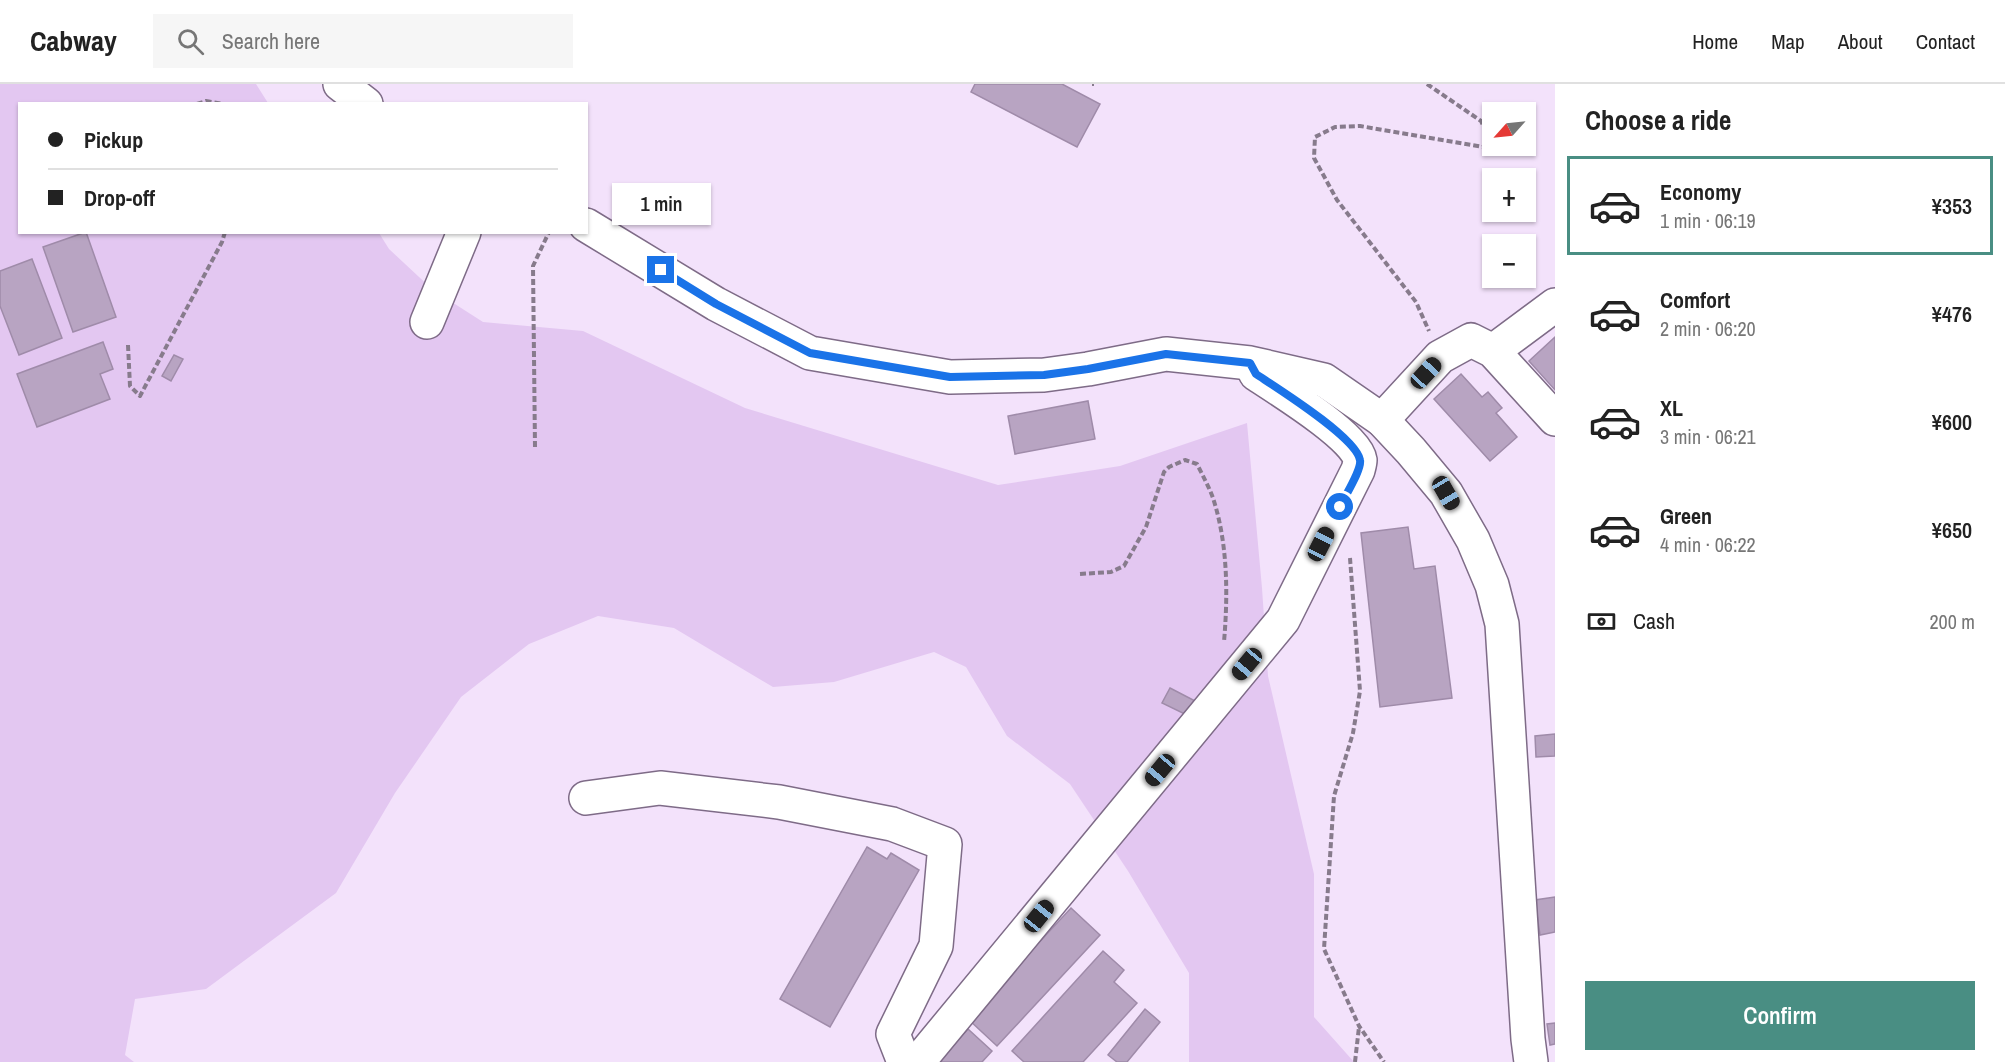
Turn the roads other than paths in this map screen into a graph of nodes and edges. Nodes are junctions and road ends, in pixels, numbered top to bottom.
1 (340, 84) edge
2 (363, 102) edge
3 (588, 226) edge
4 (463, 234) edge
5 (1555, 305) edge
6 (428, 322) dead end
7 (1492, 351) junction
8 (1250, 363) junction
9 (1555, 419) edge
10 (1382, 420) junction
11 (586, 798) dead end
12 (904, 1062) edge
13 (918, 1062) edge
14 (1531, 1062) edge

1 - 2 street
3 - 8 street
4 - 6 street
5 - 7 street
7 - 9 street
7 - 10 street
8 - 10 street
8 - 13 street
10 - 14 street
11 - 12 street

